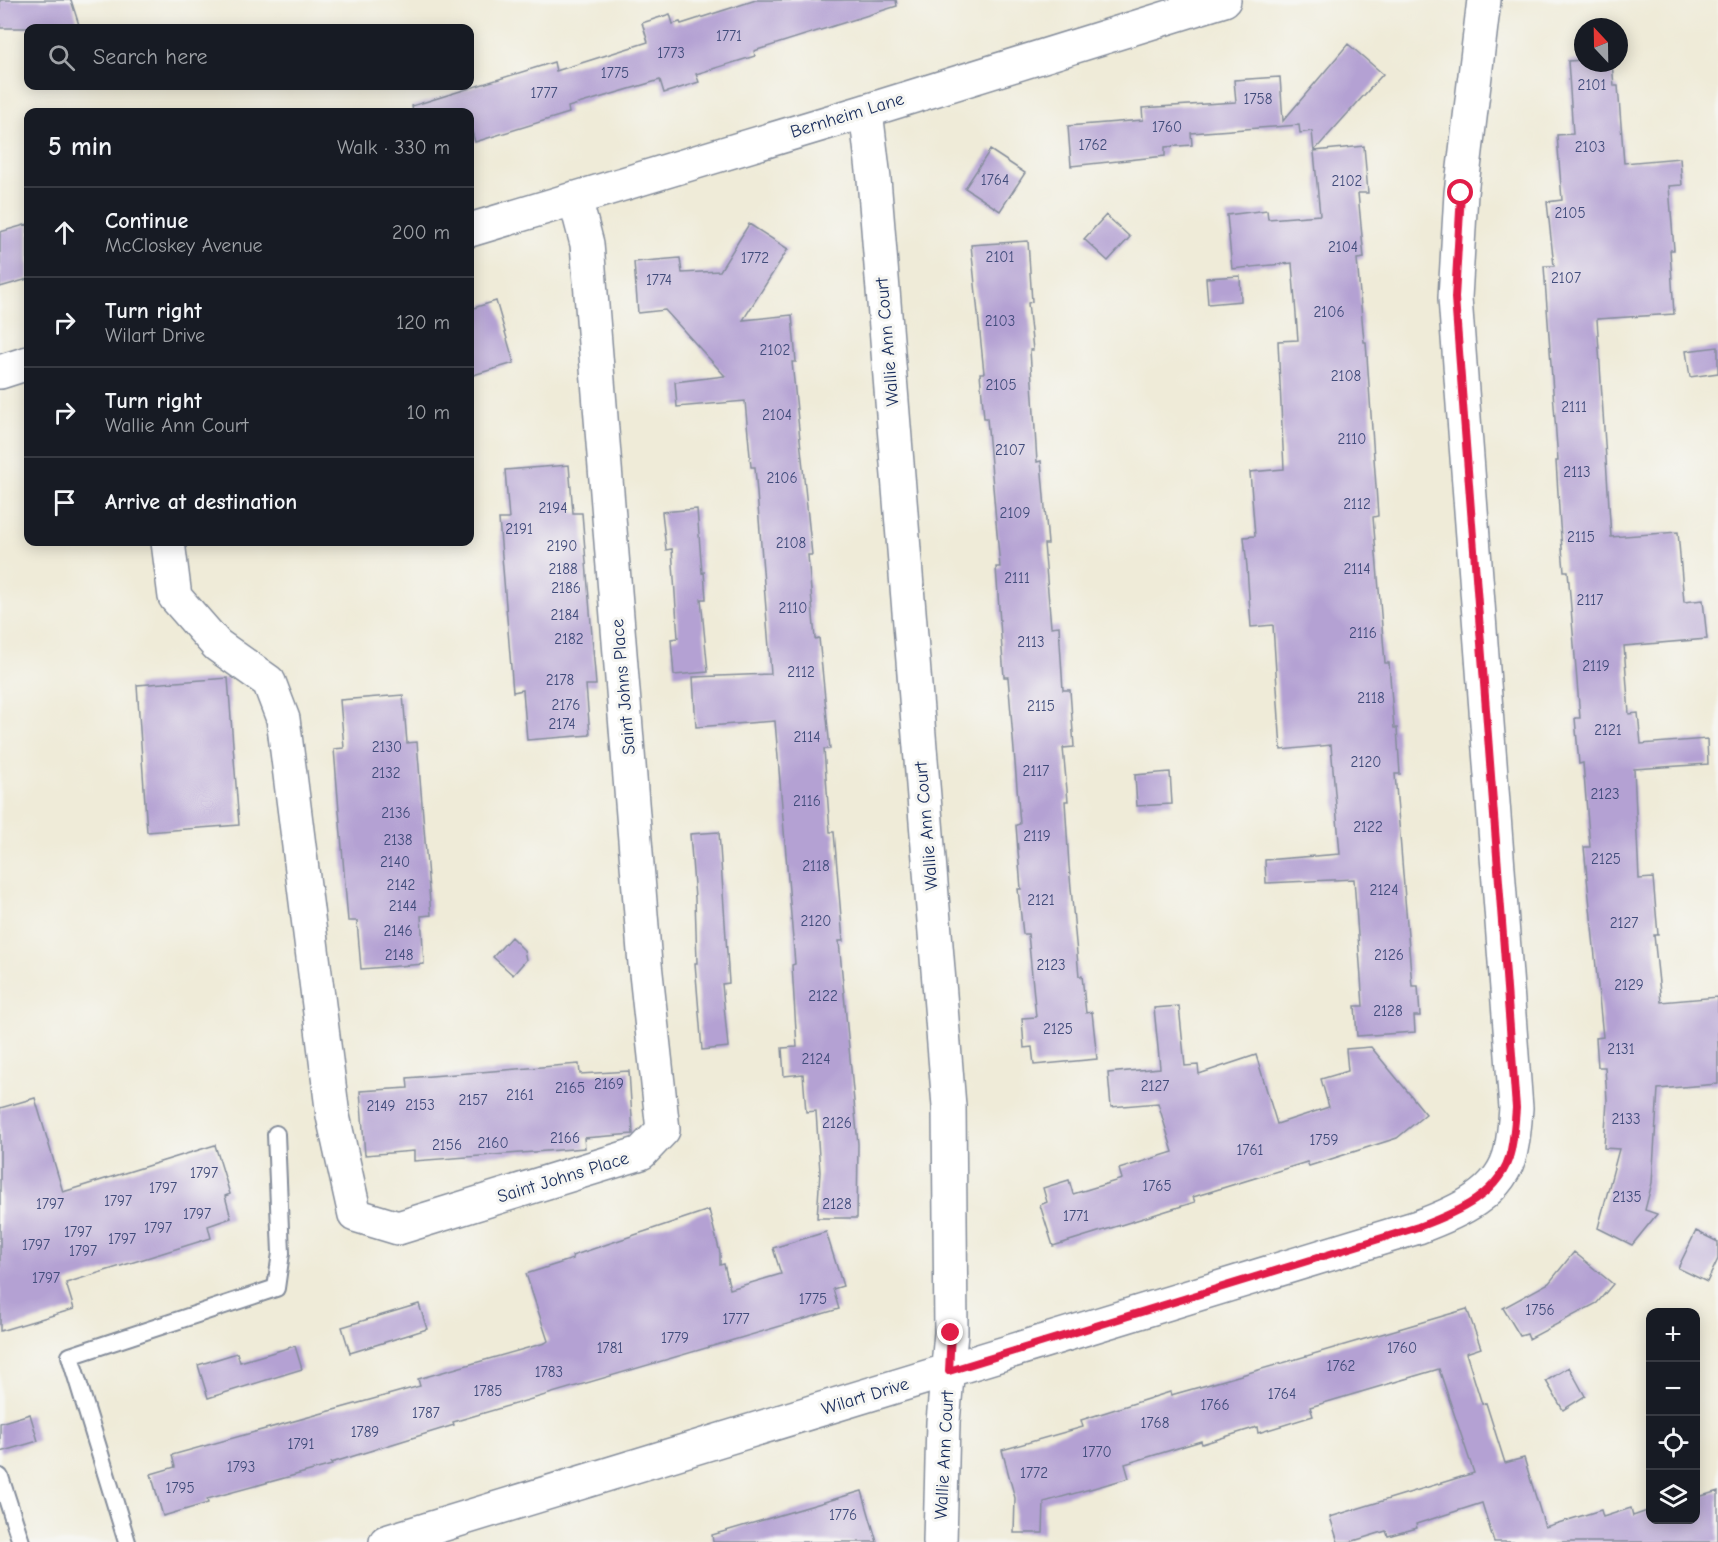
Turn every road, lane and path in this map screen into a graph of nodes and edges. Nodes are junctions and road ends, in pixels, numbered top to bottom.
1 (1224, 0) edge
2 (1484, 0) edge
3 (866, 111) junction
4 (575, 198) junction
5 (474, 229) edge
6 (24, 364) edge
7 (0, 372) edge
8 (169, 546) edge
9 (276, 1134) dead end
10 (949, 1371) junction
11 (0, 1477) edge
12 (21, 1542) edge
13 (127, 1542) edge
14 (386, 1542) edge
15 (940, 1542) edge

1 - 3 street, Bernheim Lane
2 - 10 street, Wilart Drive
3 - 4 street, Bernheim Lane
3 - 10 street, Wallie Ann Court
4 - 5 street, Bernheim Lane
4 - 8 street, Saint Johns Place
6 - 7 street
9 - 13 lane
10 - 14 street, Wilart Drive
10 - 15 street, Wallie Ann Court
11 - 12 lane

